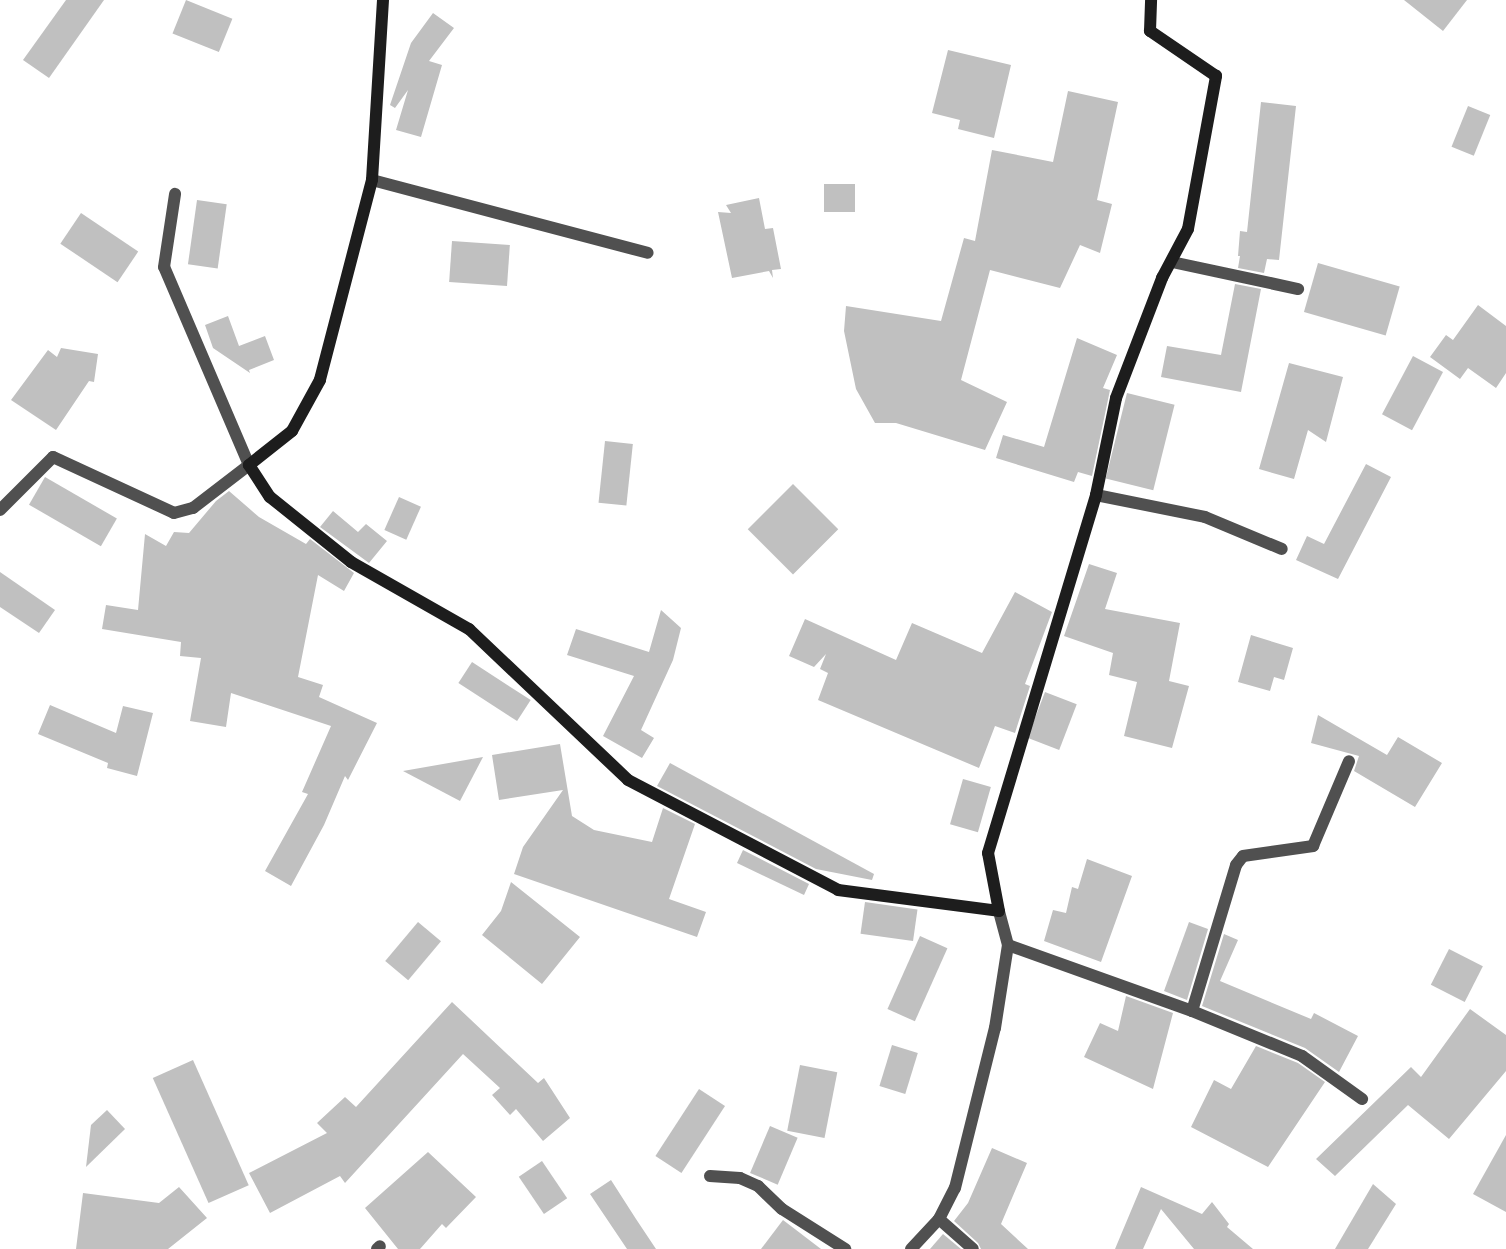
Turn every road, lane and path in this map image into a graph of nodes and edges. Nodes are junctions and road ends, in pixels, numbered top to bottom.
1 (383, 0) edge
2 (1151, 0) edge
3 (372, 180) junction
4 (175, 194) dead end
5 (648, 253) dead end
6 (1172, 262) junction
7 (1298, 288) dead end
8 (249, 465) junction
9 (1096, 495) junction
10 (0, 510) edge
11 (1282, 549) dead end
12 (1349, 761) dead end
13 (999, 911) junction
14 (1008, 945) junction
15 (1192, 1011) junction
16 (1362, 1099) dead end
17 (710, 1176) dead end
18 (939, 1219) junction
19 (845, 1249) edge
20 (911, 1249) edge
21 (973, 1249) edge

1 - 3 street
2 - 6 street
3 - 5 street
3 - 8 street
4 - 8 street
6 - 7 street
6 - 9 street
8 - 10 street
8 - 13 street
9 - 11 street
9 - 13 street
12 - 15 street
13 - 14 street
14 - 15 street
14 - 18 street
15 - 16 street
17 - 19 street
18 - 20 street
18 - 21 street

